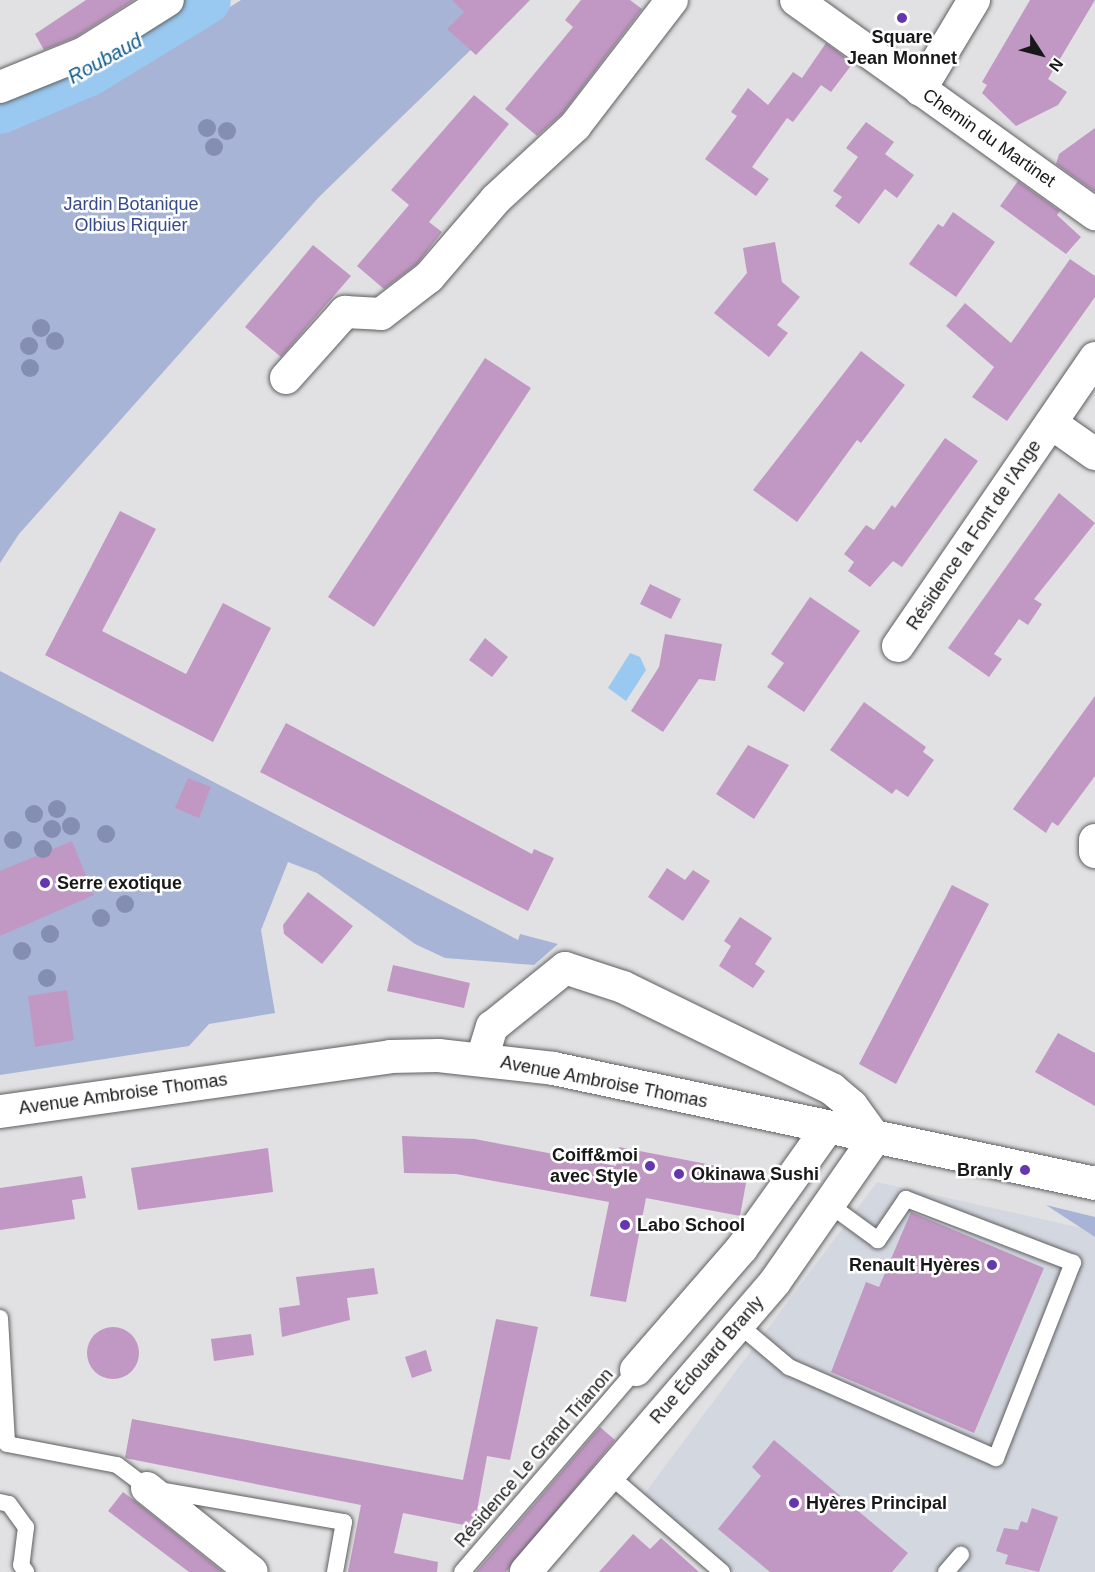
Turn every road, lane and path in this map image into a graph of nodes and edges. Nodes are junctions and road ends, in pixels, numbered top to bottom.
1 (168, 0) edge
2 (672, 0) edge
3 (796, 0) edge
4 (974, 0) edge
5 (0, 87) edge
6 (920, 90) junction
7 (1095, 214) edge
8 (1095, 358) edge
9 (286, 378) dead end
10 (1051, 423) junction
11 (1095, 454) edge
12 (898, 646) dead end
13 (1095, 840) edge
14 (1095, 852) edge
15 (482, 1059) junction
16 (0, 1111) edge
17 (827, 1129) junction
18 (875, 1138) junction
19 (1095, 1183) edge
20 (830, 1205) junction
21 (0, 1318) edge
22 (738, 1324) junction
23 (636, 1370) joint
24 (609, 1475) junction
25 (147, 1488) junction
26 (0, 1502) edge
27 (961, 1555) dead end
28 (537, 1568) edge
29 (27, 1572) edge
30 (252, 1572) edge
31 (335, 1572) edge
32 (462, 1572) edge
33 (722, 1572) edge
34 (946, 1572) edge

1 - 5 street
2 - 9 street
3 - 6 street, Chemin du Martinet
4 - 6 street
6 - 7 street, Chemin du Martinet
8 - 10 street, Résidence la Font de l'Ange
10 - 11 street, Résidence la Font de l'Ange
10 - 12 street, Résidence la Font de l'Ange
13 - 14 street
15 - 16 street, Avenue Ambroise Thomas
15 - 17 street, Avenue Ambroise Thomas
15 - 18 street
17 - 18 street, Avenue Ambroise Thomas
17 - 23 street
18 - 19 street, Avenue Ambroise Thomas
18 - 20 street, Rue Édouard Branly
20 - 22 street, Rue Édouard Branly
20 - 22 lane
21 - 25 lane
22 - 24 street, Rue Édouard Branly
23 - 32 lane, Résidence Le Grand Trianon
24 - 28 street, Rue Édouard Branly
24 - 33 lane
25 - 30 street
25 - 31 lane
26 - 29 lane
27 - 34 lane

